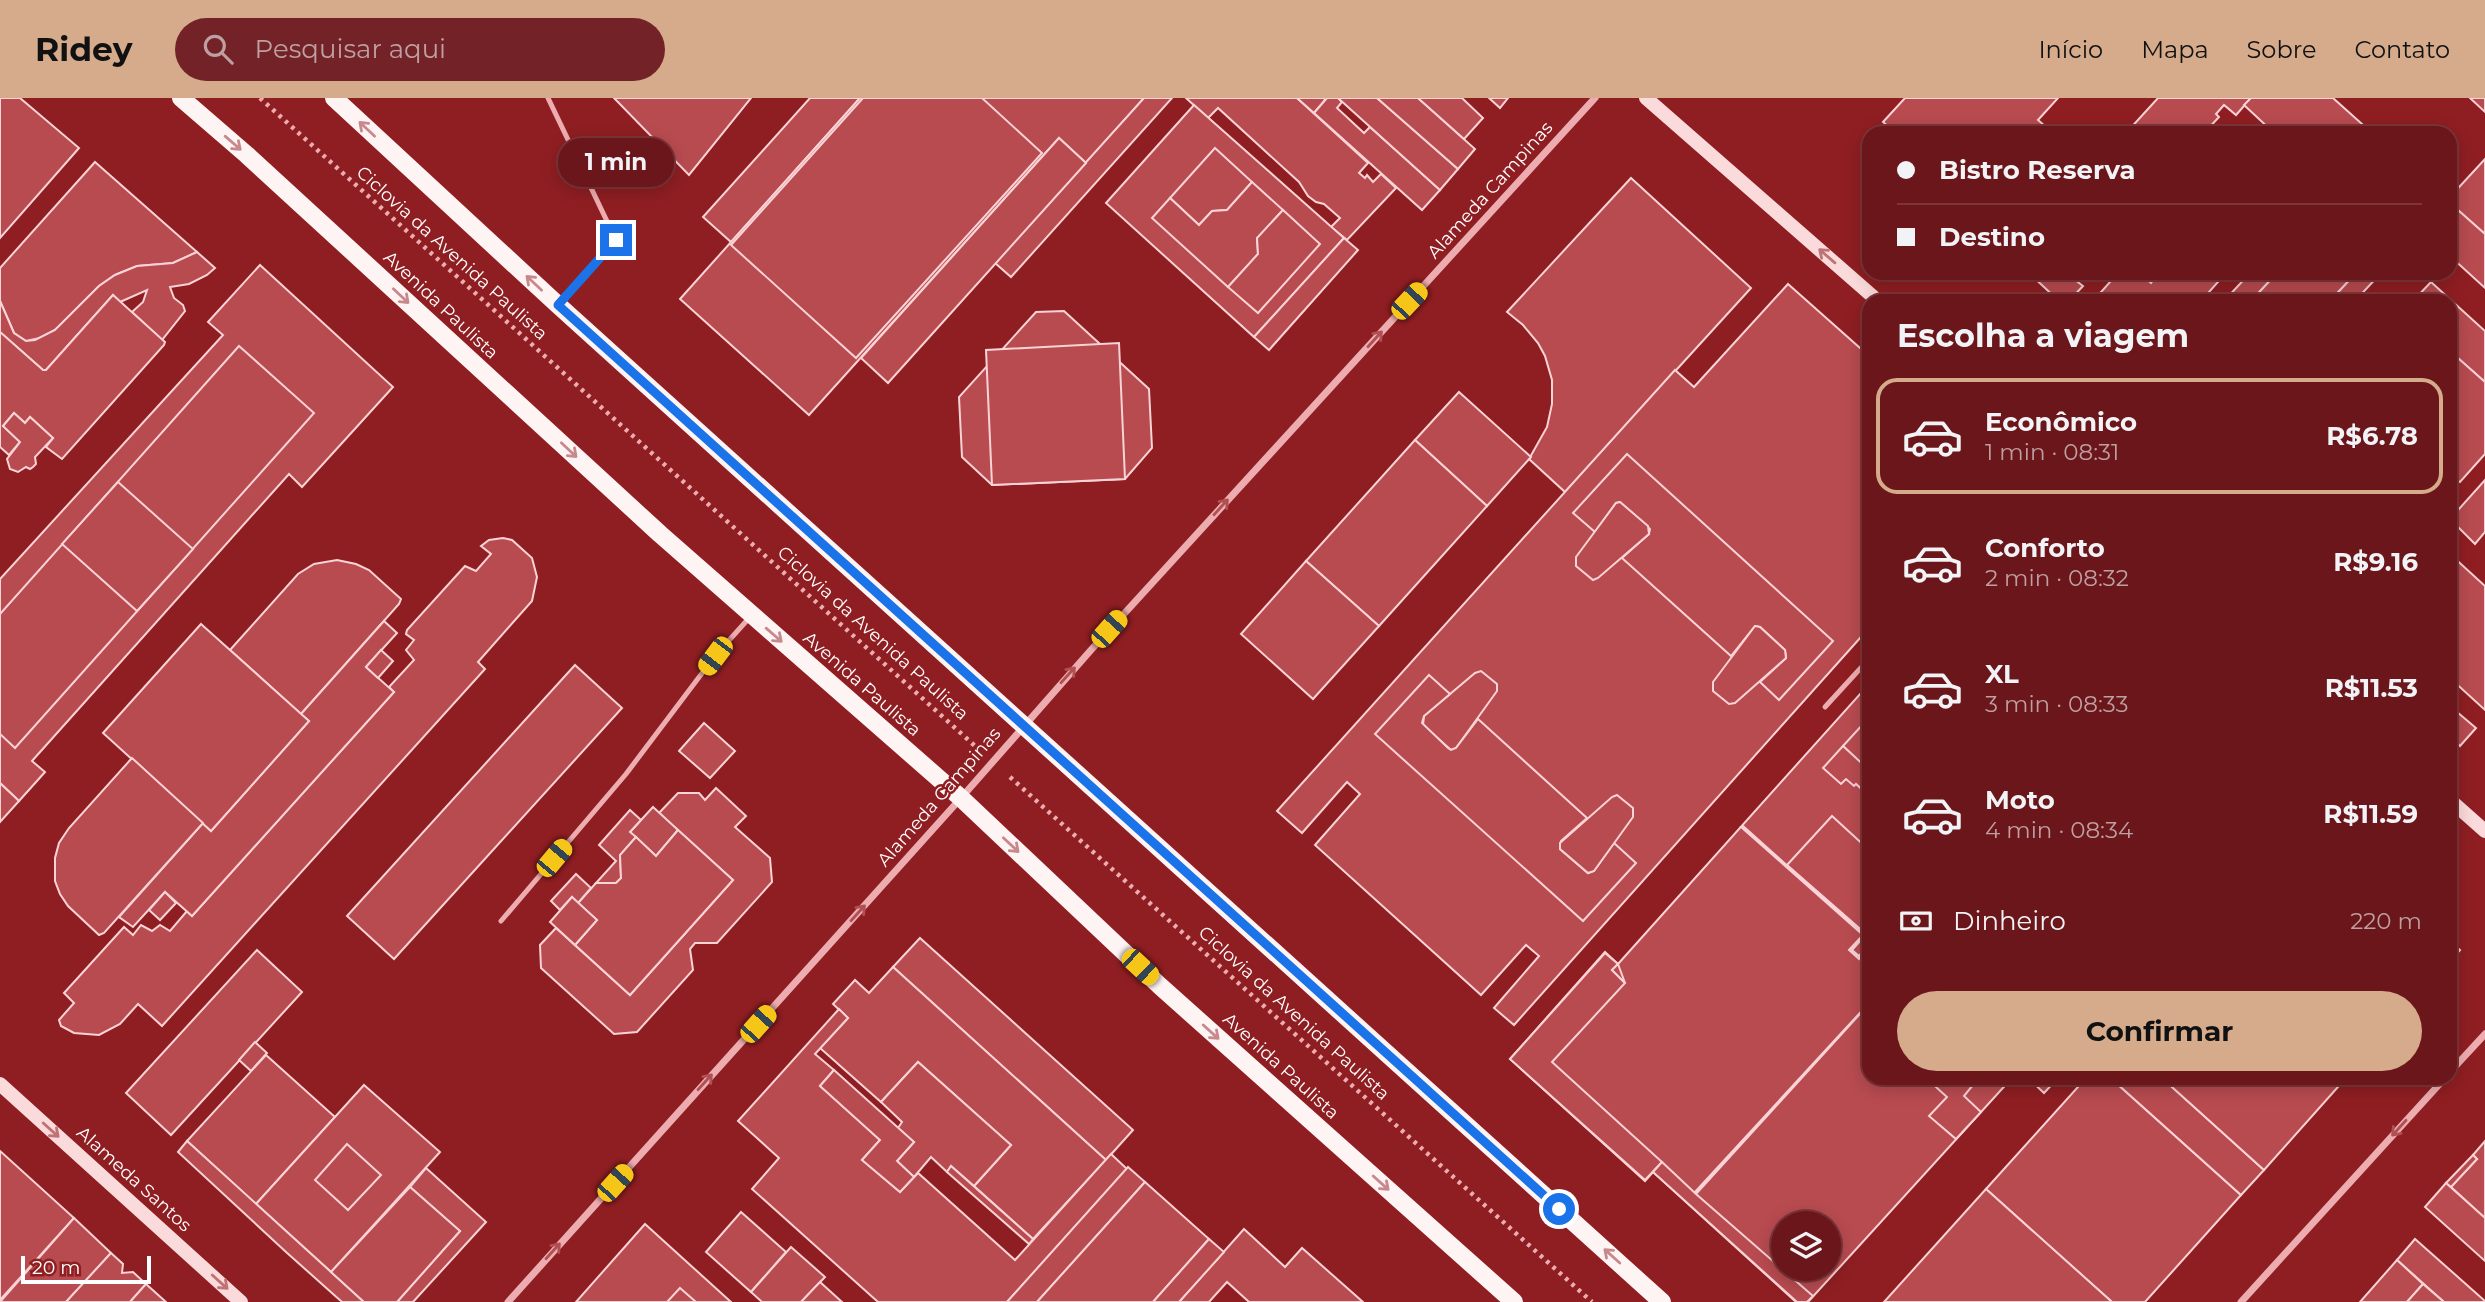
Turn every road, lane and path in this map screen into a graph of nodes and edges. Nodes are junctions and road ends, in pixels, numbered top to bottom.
1 (181, 98) edge
2 (260, 98) edge
3 (334, 98) edge
4 (548, 98) edge
5 (1595, 98) edge
6 (1646, 98) edge
7 (1870, 294) edge
8 (558, 305) junction
9 (752, 615) junction
10 (1862, 667) edge
11 (1825, 707) dead end
12 (1023, 726) junction
13 (993, 761) junction
14 (961, 798) junction
15 (2457, 806) edge
16 (2485, 831) edge
17 (500, 921) dead end
18 (2485, 1034) edge
19 (2457, 1064) edge
20 (0, 1084) edge
21 (2439, 1085) edge
22 (242, 1302) edge
23 (508, 1302) edge
24 (1514, 1302) edge
25 (1592, 1302) edge
26 (1662, 1302) edge
27 (2241, 1302) edge

1 -> 9 main road, Avenida Paulista
2 - 13 path, Ciclovia da Avenida Paulista
8 -> 3 main road
4 - 8 lane
12 -> 5 street, Alameda Campinas
7 -> 6 street
8 - 12 main road
9 -> 14 main road, Avenida Paulista
9 - 17 lane
10 - 11 lane
12 - 13 street, Alameda Campinas
26 -> 12 main road
13 - 14 street, Alameda Campinas
13 - 25 path, Ciclovia da Avenida Paulista
23 -> 14 street, Alameda Campinas
14 -> 24 main road, Avenida Paulista
15 - 16 street
18 - 19 street
20 -> 22 street, Alameda Santos
21 -> 27 street

